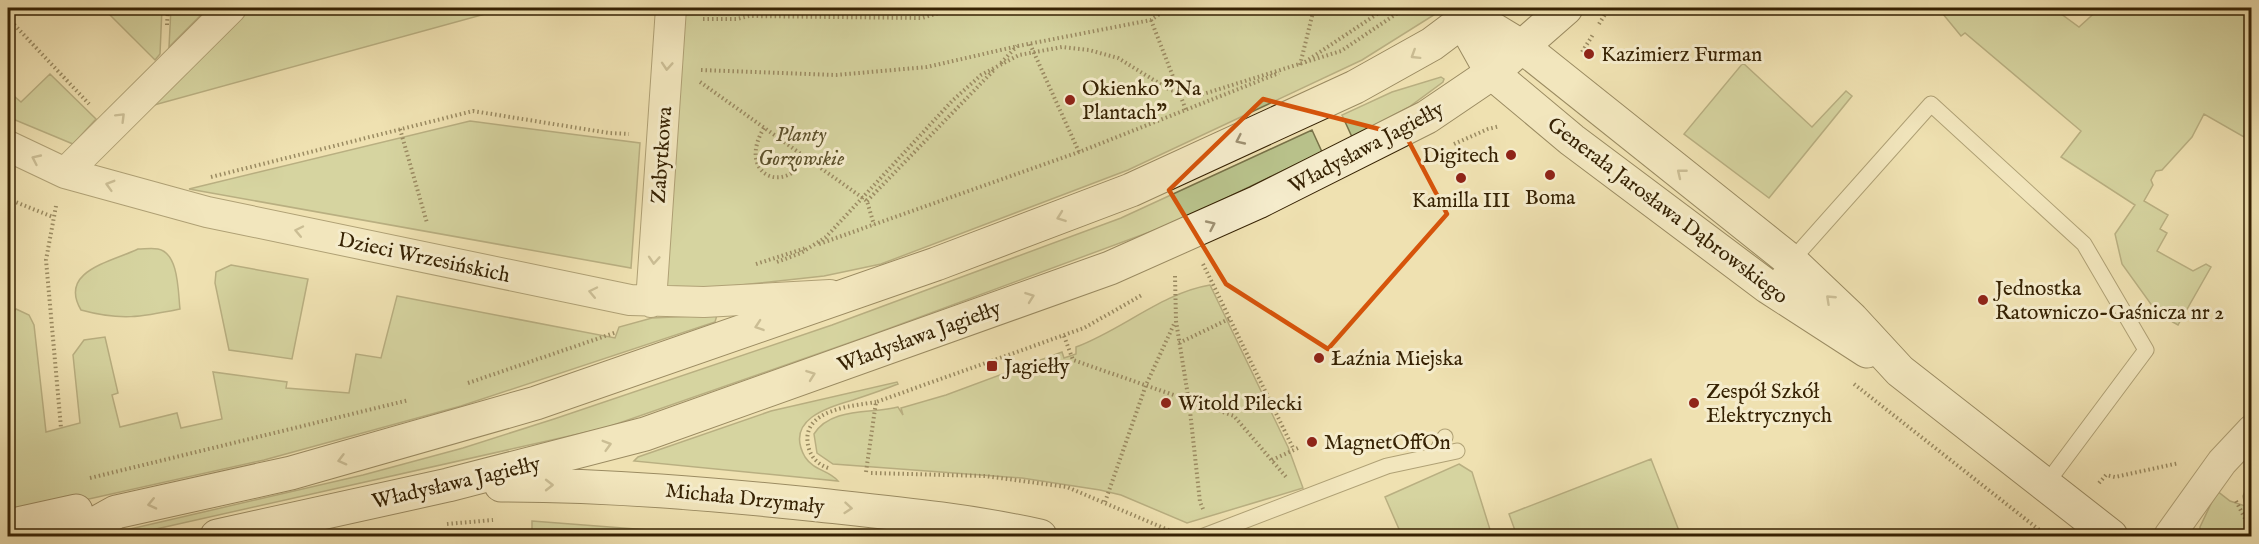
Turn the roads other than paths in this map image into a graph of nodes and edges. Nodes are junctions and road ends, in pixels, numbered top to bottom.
1 (231, 8) edge
2 (1566, 8) edge
3 (671, 15) edge
4 (1472, 15) edge
5 (1524, 48) junction
6 (1492, 73) junction
7 (8, 146) edge
8 (65, 173) junction
9 (1791, 261) junction
10 (1768, 287) junction
11 (851, 294) junction
12 (660, 302) junction
13 (1900, 371) junction
14 (2252, 430) edge
15 (1445, 436) dead end
16 (1457, 451) dead end
17 (1435, 455) junction
18 (2046, 484) junction
19 (448, 485) junction
20 (116, 512) junction
21 (8, 526) edge
22 (1209, 534) edge
23 (49, 537) edge
24 (217, 537) edge
25 (1040, 537) edge
26 (2111, 537) edge
27 (2169, 537) edge

8 -> 1 street
2 - 5 main road, Władysława Jagiełły
3 -> 12 street, Zabytkowa
4 - 5 main road, Generała Jarosława Dąbrowskiego
4 - 6 main road, Generała Jarosława Dąbrowskiego
4 -> 11 main road
5 - 6 main road, Władysława Jagiełły
9 -> 5 main road, Generała Jarosława Dąbrowskiego
6 - 10 main road, Generała Jarosława Dąbrowskiego
19 -> 6 main road, Władysława Jagiełły
8 -> 7 street, Dzieci Wrzesińskich
12 -> 8 street, Dzieci Wrzesińskich
9 - 10 lane
13 -> 9 main road, Generała Jarosława Dąbrowskiego
9 - 18 lane
10 - 13 main road, Generała Jarosława Dąbrowskiego
11 - 12 street, Dzieci Wrzesińskich
11 -> 20 main road
13 - 18 main road, Generała Jarosława Dąbrowskiego
14 - 27 street
15 - 17 lane
16 - 17 lane
17 - 22 lane
18 - 26 main road, Generała Jarosława Dąbrowskiego
19 - 24 main road, Władysława Jagiełły
19 -> 25 main road, Michała Drzymały
20 - 21 main road
20 - 23 main road

